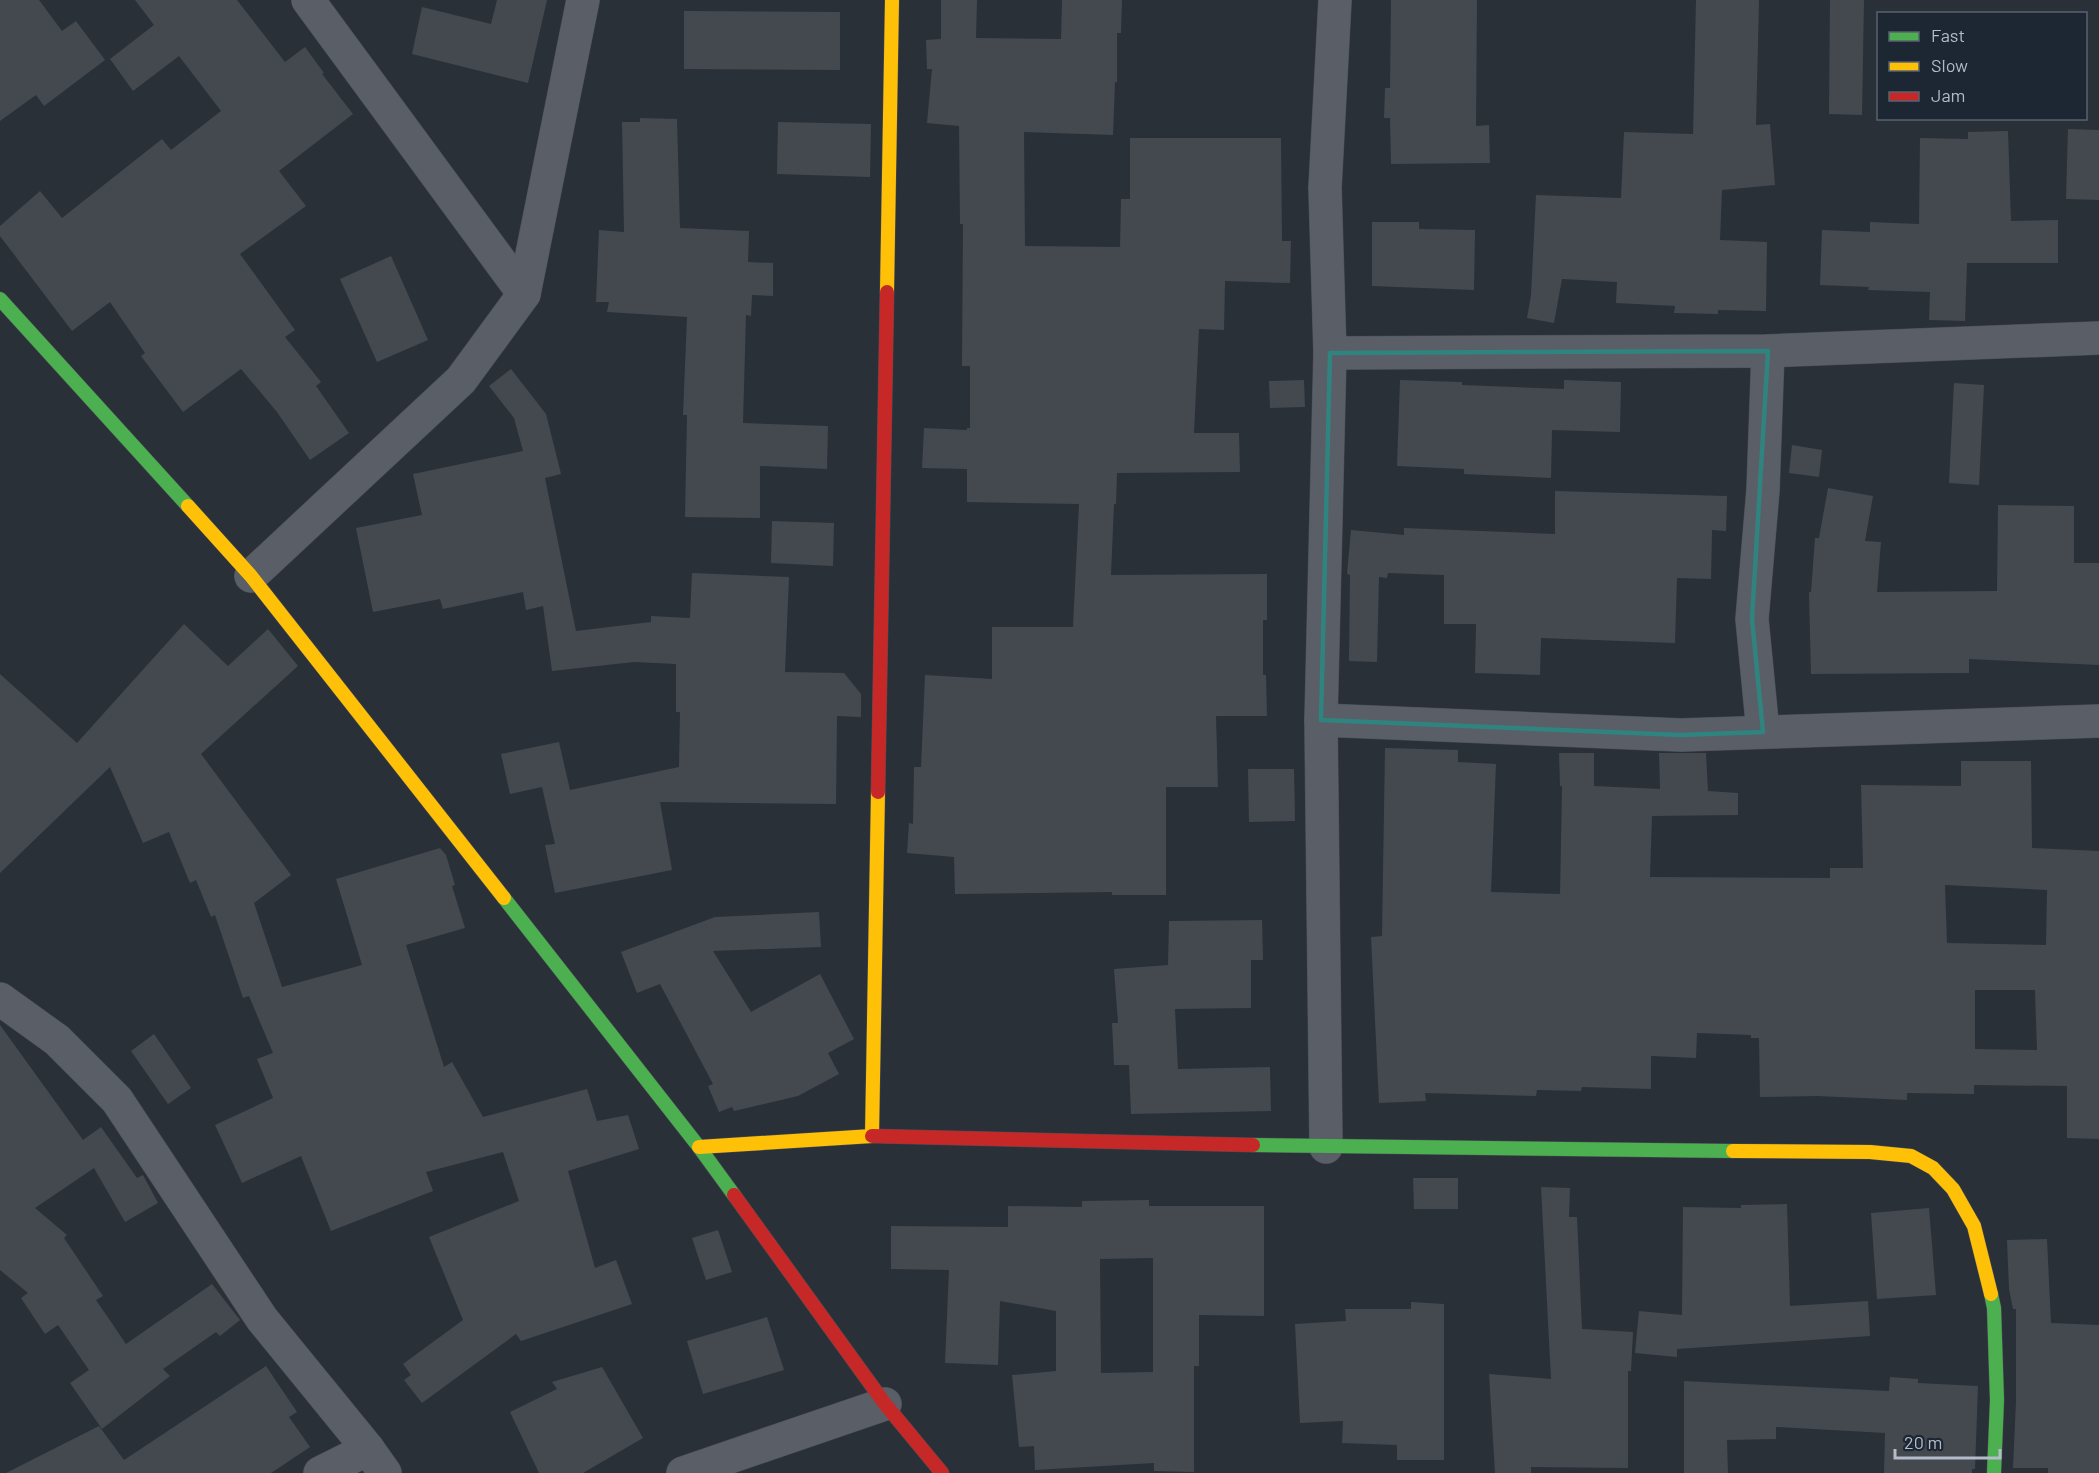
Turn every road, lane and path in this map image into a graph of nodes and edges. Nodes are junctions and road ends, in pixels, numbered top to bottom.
1 (308, 0) edge
2 (583, 0) edge
3 (892, 0) edge
4 (1335, 0) edge
5 (524, 294) junction
6 (0, 299) edge
7 (2099, 338) edge
8 (1768, 351) junction
9 (1330, 353) junction
10 (251, 576) junction
11 (1321, 720) junction
12 (2099, 721) edge
13 (1762, 732) junction
14 (0, 999) edge
15 (872, 1136) junction
16 (699, 1147) junction
17 (1326, 1147) junction
18 (885, 1404) junction
19 (376, 1461) edge
20 (320, 1473) edge
21 (683, 1473) edge
22 (942, 1473) edge
23 (1994, 1473) edge

1 - 5 street
2 - 5 street
3 - 15 street
4 - 9 street
5 - 10 street
6 - 10 street
7 - 8 street
8 - 9 street
8 - 13 street
9 - 11 street
10 - 16 street
11 - 13 street
11 - 17 street
12 - 13 street
14 - 19 street
15 - 16 street
15 - 17 street
16 - 18 street
17 - 23 street
18 - 21 street
18 - 22 street
19 - 20 street

